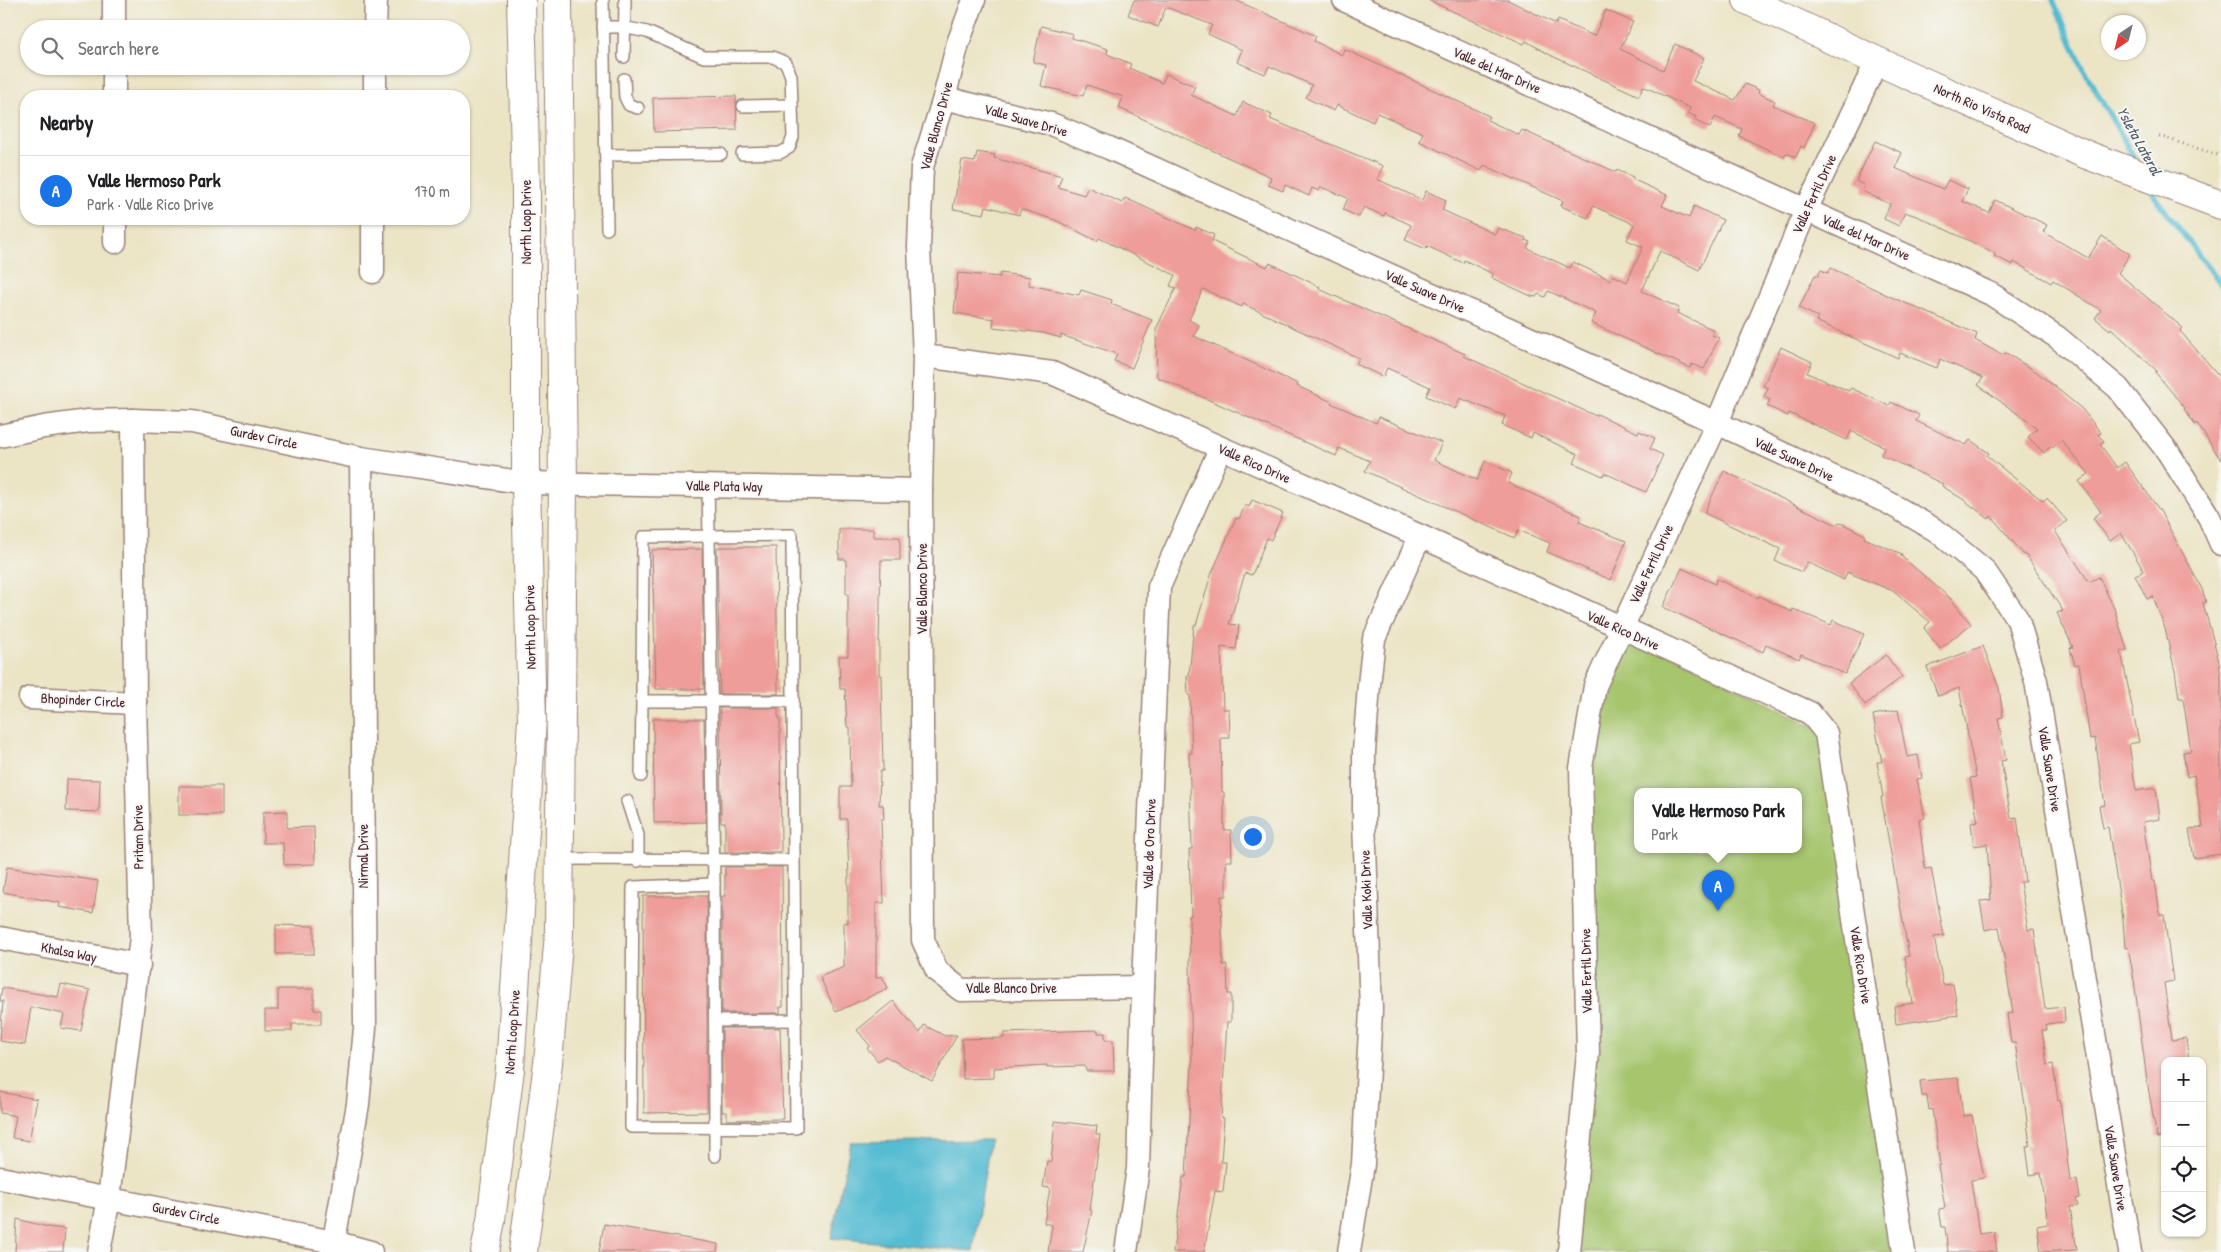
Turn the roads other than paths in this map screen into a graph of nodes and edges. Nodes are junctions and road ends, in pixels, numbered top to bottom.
1 (114, 0) edge
2 (376, 0) edge
3 (521, 0) edge
4 (558, 0) edge
5 (603, 0) edge
6 (624, 0) edge
7 (974, 0) edge
8 (1344, 0) edge
9 (1747, 0) edge
10 (114, 20) edge
11 (375, 20) edge
12 (603, 27) junction
13 (623, 27) junction
14 (624, 57) dead end
15 (1877, 61) junction
16 (114, 75) edge
17 (375, 75) edge
18 (624, 79) dead end
19 (114, 90) edge
20 (374, 90) edge
21 (944, 98) junction
22 (792, 105) junction
23 (743, 106) dead end
24 (638, 108) dead end
25 (606, 154) junction
26 (720, 154) dead end
27 (742, 154) dead end
28 (2221, 205) edge
29 (1806, 210) junction
30 (114, 225) edge
31 (373, 225) edge
32 (607, 228) dead end
33 (115, 242) dead end
34 (372, 272) dead end
35 (924, 356) junction
36 (133, 420) junction
37 (1717, 423) junction
38 (0, 436) edge
39 (1220, 449) junction
40 (361, 458) junction
41 (526, 483) junction
42 (562, 483) junction
43 (708, 486) junction
44 (921, 490) junction
45 (709, 536) junction
46 (1420, 536) junction
47 (2221, 544) edge
48 (1621, 629) junction
49 (30, 698) dead end
50 (642, 701) junction
51 (793, 701) junction
52 (711, 702) junction
53 (135, 703) junction
54 (641, 776) dead end
55 (627, 801) dead end
56 (560, 859) junction
57 (794, 860) junction
58 (638, 861) junction
59 (712, 861) junction
60 (714, 884) junction
61 (0, 938) edge
62 (139, 965) junction
63 (1143, 987) junction
64 (796, 1020) junction
65 (715, 1021) junction
66 (716, 1128) junction
67 (715, 1156) dead end
68 (0, 1178) edge
69 (109, 1198) junction
70 (333, 1247) edge
71 (99, 1252) edge
72 (371, 1252) edge
73 (485, 1252) edge
74 (523, 1252) edge
75 (1126, 1252) edge
76 (1349, 1252) edge
77 (1569, 1252) edge
78 (1904, 1252) edge
79 (2130, 1252) edge

1 - 10 street
2 - 11 street
3 - 41 main road, North Loop Drive
4 - 42 main road
5 - 12 lane
6 - 13 lane
7 - 21 street, Valle Blanco Drive
8 - 29 street, Valle del Mar Drive
9 - 15 main road, North Rio Vista Road
12 - 13 lane
12 - 25 lane
13 - 14 lane
13 - 22 lane
15 - 28 main road, North Rio Vista Road
15 - 29 street, Valle Fertil Drive
16 - 19 street
17 - 20 street
18 - 24 lane
21 - 35 street, Valle Blanco Drive
21 - 37 street, Valle Suave Drive
22 - 23 lane
22 - 27 lane
25 - 26 lane
25 - 32 lane
29 - 37 street, Valle Fertil Drive
29 - 47 street, Valle del Mar Drive
30 - 33 street
31 - 34 street
35 - 39 street, Valle Rico Drive
35 - 44 street, Valle Blanco Drive
36 - 38 street, Gurdev Circle
36 - 40 street, Gurdev Circle
36 - 53 street, Pritam Drive
37 - 48 street, Valle Fertil Drive
37 - 79 street, Valle Suave Drive
39 - 46 street, Valle Rico Drive
39 - 63 street, Valle de Oro Drive
40 - 41 street, Gurdev Circle
40 - 70 street, Nirmal Drive
41 - 42 street, Valle Plata Way
41 - 73 main road, North Loop Drive
42 - 43 street, Valle Plata Way
42 - 56 main road
43 - 44 street, Valle Plata Way
43 - 45 lane
44 - 63 street, Valle Blanco Drive
45 - 50 lane
45 - 51 lane
45 - 52 lane
46 - 48 street, Valle Rico Drive
46 - 76 street, Valle Koki Drive
48 - 77 street, Valle Fertil Drive
48 - 78 street, Valle Rico Drive
49 - 53 street, Bhopinder Circle
50 - 52 lane
50 - 54 lane
51 - 52 lane
51 - 57 lane
52 - 59 lane
53 - 62 street, Pritam Drive
55 - 58 lane
56 - 58 lane
56 - 74 main road
57 - 59 lane
57 - 64 lane
58 - 59 lane
59 - 60 lane
60 - 65 lane
60 - 66 lane
61 - 62 street, Khalsa Way
62 - 69 street, Pritam Drive
63 - 75 street, Valle de Oro Drive
64 - 65 lane
64 - 66 lane
65 - 66 lane
66 - 67 lane
68 - 69 street, Gurdev Circle
69 - 70 street, Gurdev Circle
69 - 71 street, Pritam Drive
70 - 72 street, Gurdev Circle

